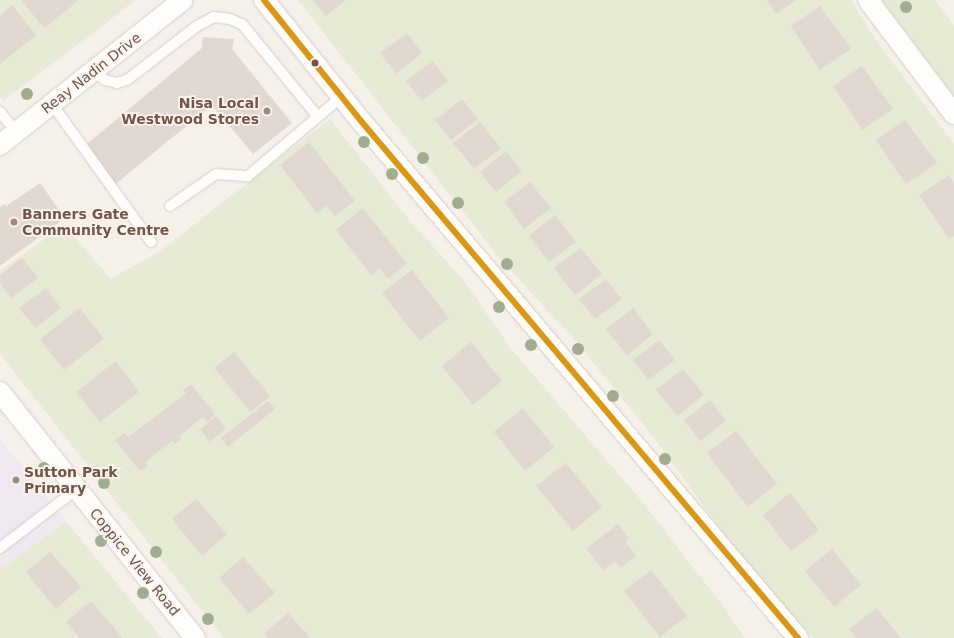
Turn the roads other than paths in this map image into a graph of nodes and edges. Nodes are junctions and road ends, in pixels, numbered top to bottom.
1 (183, 0) edge
2 (264, 0) edge
3 (868, 0) edge
4 (94, 70) junction
5 (341, 97) junction
6 (52, 104) junction
7 (0, 112) edge
8 (954, 114) edge
9 (318, 117) junction
10 (16, 132) junction
11 (0, 145) edge
12 (170, 206) dead end
13 (151, 242) dead end
14 (0, 392) edge
15 (76, 489) junction
16 (0, 548) edge
17 (195, 638) edge
18 (798, 638) edge

1 - 4 street, Reay Nadin Drive
2 - 5 street
3 - 8 street
4 - 6 street, Reay Nadin Drive
4 - 9 lane
5 - 9 lane
5 - 18 street
6 - 10 street, Reay Nadin Drive
6 - 13 lane
7 - 10 lane
9 - 12 lane
10 - 11 street, Reay Nadin Drive
14 - 15 street, Coppice View Road
15 - 16 lane
15 - 17 street, Coppice View Road

